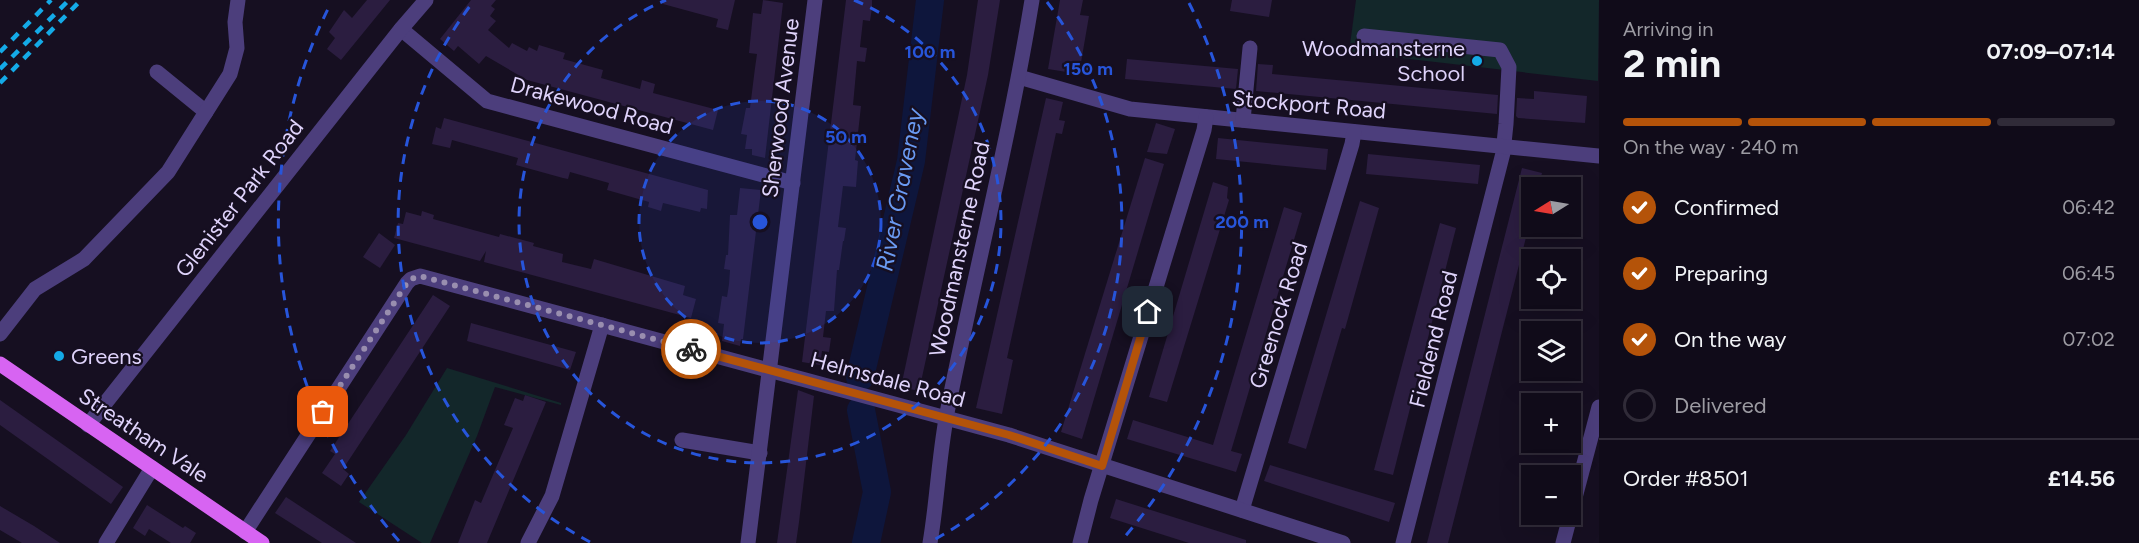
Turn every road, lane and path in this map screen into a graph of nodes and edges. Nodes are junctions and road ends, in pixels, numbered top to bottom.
1 (238, 0) edge
2 (426, 0) edge
3 (815, 0) edge
4 (1032, 0) edge
5 (401, 29) junction
6 (1364, 36) dead end
7 (1251, 48) dead end
8 (157, 72) dead end
9 (1019, 77) junction
10 (206, 112) junction
11 (1206, 117) junction
12 (1243, 120) junction
13 (1354, 132) junction
14 (1504, 146) junction
15 (1599, 156) edge
16 (793, 183) junction
17 (602, 325) junction
18 (0, 334) edge
19 (0, 364) edge
20 (769, 370) junction
21 (1599, 407) edge
22 (946, 418) junction
23 (88, 425) junction
24 (682, 440) dead end
25 (760, 453) junction
26 (1102, 466) junction
27 (152, 468) junction
28 (1242, 510) junction
29 (245, 532) junction
30 (106, 543) edge
31 (262, 543) edge
32 (528, 543) edge
33 (748, 543) edge
34 (930, 543) edge
35 (1080, 543) edge
36 (1343, 543) edge
37 (1403, 543) edge
38 (1563, 543) edge

1 - 10 street
2 - 5 street, Glenister Park Road
3 - 16 street, Sherwood Avenue
4 - 9 street, Woodmansterne Road
5 - 16 street, Drakewood Road
5 - 23 street, Glenister Park Road
6 - 14 street, Fieldend Road
7 - 12 street
8 - 10 street
9 - 11 street, Stockport Road
9 - 22 street, Woodmansterne Road
10 - 18 street
11 - 12 street, Stockport Road
11 - 26 street
12 - 13 street, Stockport Road
13 - 14 street, Stockport Road
13 - 28 street, Greenock Road
14 - 15 street, Stockport Road
14 - 37 street, Fieldend Road
16 - 20 street, Sherwood Avenue
17 - 20 street, Helmsdale Road
17 - 29 street, Helmsdale Road
17 - 32 street
19 - 23 main road, Streatham Vale
20 - 22 street, Helmsdale Road
20 - 25 street, Sherwood Avenue
21 - 38 street
22 - 26 street, Helmsdale Road
22 - 34 street, Woodmansterne Road
23 - 27 main road, Streatham Vale
24 - 25 street
25 - 33 street, Sherwood Avenue
26 - 28 street, Helmsdale Road
26 - 35 street
27 - 29 main road, Streatham Vale
27 - 30 street
28 - 36 street, Helmsdale Road
29 - 31 main road, Streatham Vale

